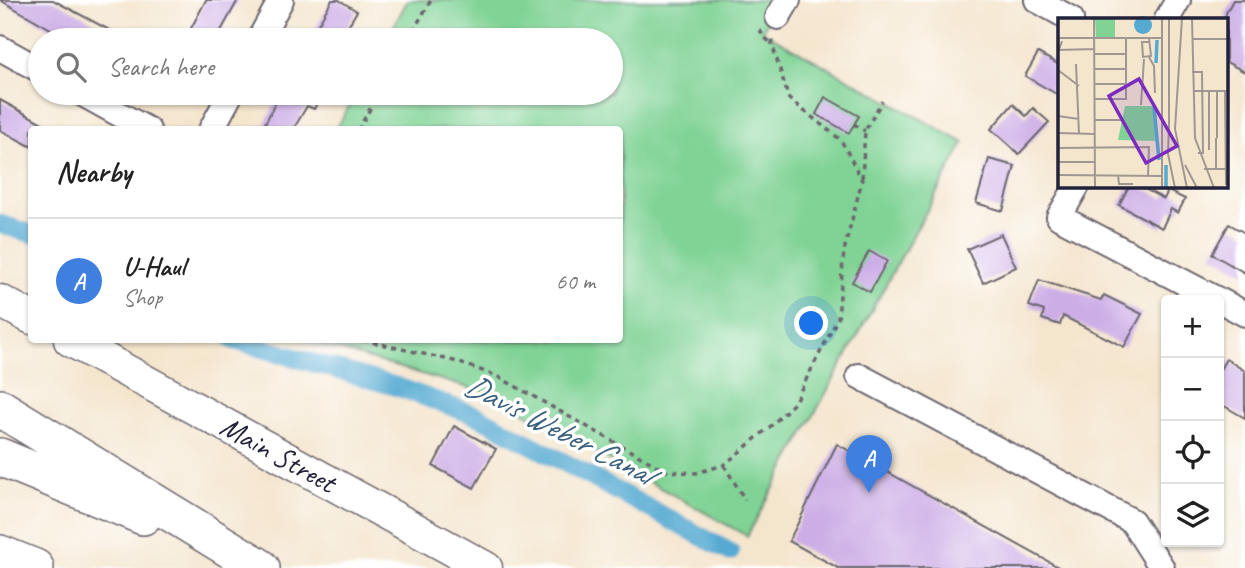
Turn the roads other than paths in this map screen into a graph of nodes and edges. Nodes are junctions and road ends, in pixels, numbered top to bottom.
1 (281, 0) edge
2 (1037, 0) edge
3 (1178, 0) edge
4 (1069, 18) edge
5 (1168, 18) edge
6 (266, 28) edge
7 (0, 48) edge
8 (28, 63) edge
9 (103, 105) edge
10 (225, 105) edge
11 (141, 126) edge
12 (213, 126) edge
13 (1075, 187) edge
14 (1209, 295) edge
15 (0, 301) edge
16 (1224, 303) edge
17 (1245, 314) edge
18 (28, 316) edge
19 (75, 343) edge
20 (859, 376) dead end
21 (0, 408) edge
22 (0, 457) edge
23 (0, 554) edge
24 (35, 568) edge
25 (243, 568) edge
26 (261, 568) edge
27 (486, 568) edge
28 (1162, 568) edge

1 - 6 street
2 - 4 street
3 - 5 street
7 - 8 street
9 - 11 street
10 - 12 street
13 - 14 street
15 - 18 main road
16 - 17 street
19 - 27 main road, Main Street
20 - 28 street
21 - 26 highway
22 - 25 highway
23 - 24 highway

